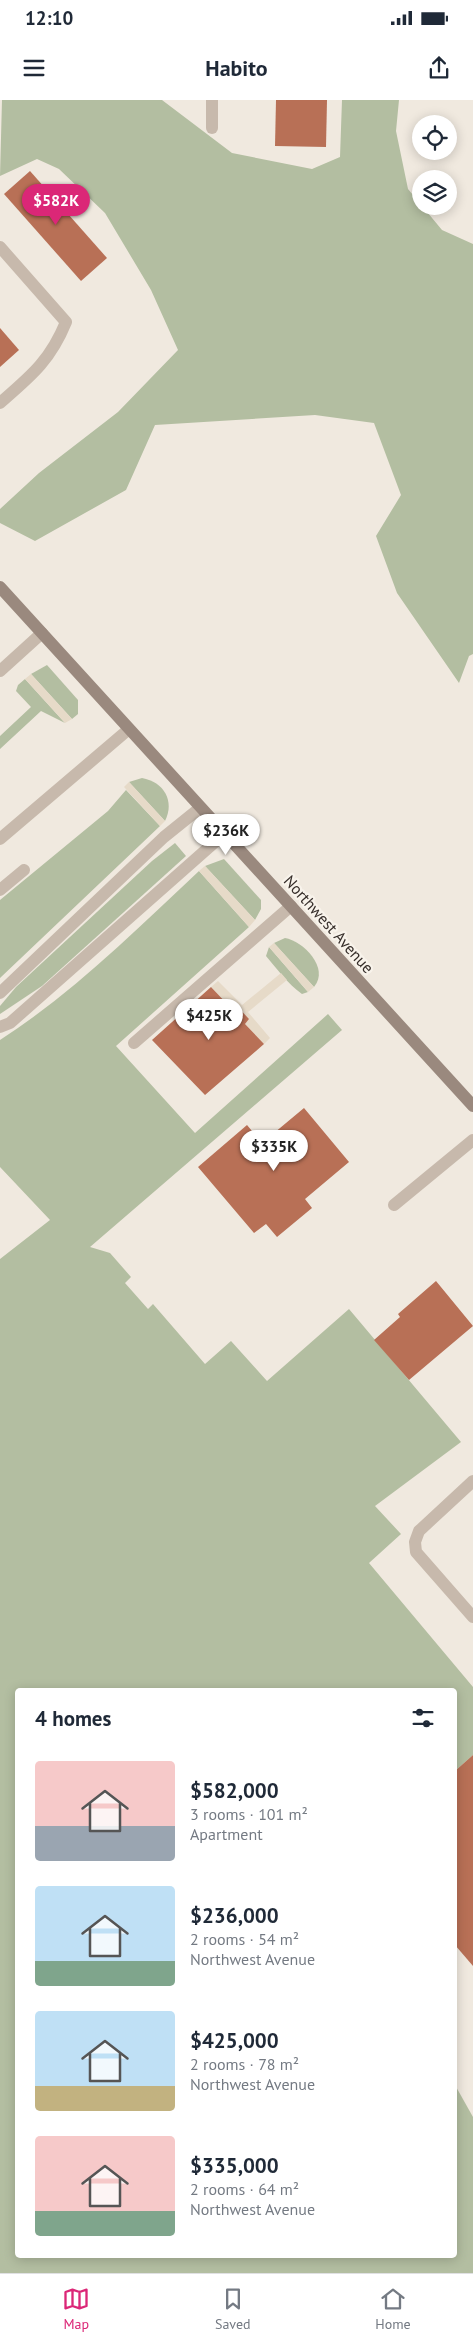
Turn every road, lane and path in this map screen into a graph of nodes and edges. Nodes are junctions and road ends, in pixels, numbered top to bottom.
1 (212, 100) edge
2 (212, 128) dead end
3 (0, 247) edge
4 (0, 403) edge
5 (0, 587) edge
6 (42, 633) junction
7 (0, 671) edge
8 (129, 729) junction
9 (200, 808) junction
10 (224, 834) junction
11 (0, 839) edge
12 (24, 870) dead end
13 (0, 890) edge
14 (291, 906) junction
15 (0, 993) edge
16 (0, 1027) edge
17 (134, 1043) dead end
18 (473, 1106) edge
19 (473, 1140) edge
20 (394, 1205) dead end
21 (473, 1481) edge
22 (473, 1617) edge

1 - 2 lane
3 - 4 lane
5 - 6 street, Northwest Avenue
6 - 7 lane
6 - 8 street, Northwest Avenue
8 - 9 street, Northwest Avenue
8 - 11 lane
9 - 10 street, Northwest Avenue
9 - 15 lane
10 - 14 street, Northwest Avenue
10 - 16 lane
12 - 13 lane
14 - 17 lane
14 - 18 street, Northwest Avenue
19 - 20 lane
21 - 22 lane

